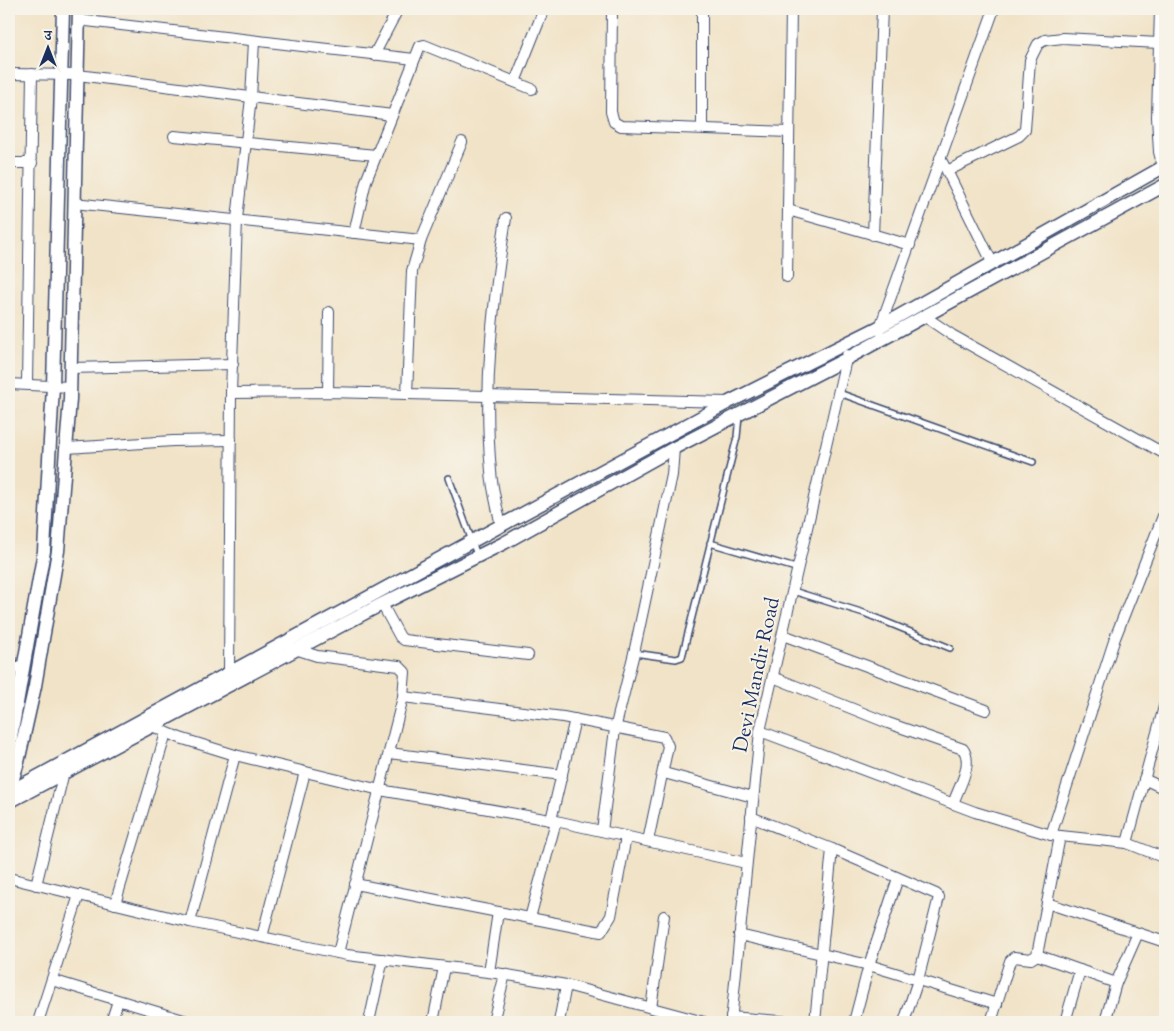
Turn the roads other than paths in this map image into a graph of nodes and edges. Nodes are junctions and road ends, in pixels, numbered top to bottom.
1 (63, 9) edge
2 (398, 9) edge
3 (544, 9) edge
4 (612, 9) edge
5 (702, 9) edge
6 (791, 9) edge
7 (882, 9) edge
8 (994, 9) edge
9 (1161, 13) edge
10 (78, 15) edge
11 (254, 41) junction
12 (1159, 43) junction
13 (374, 55) junction
14 (414, 59) junction
15 (9, 74) edge
16 (32, 74) junction
17 (62, 75) junction
18 (78, 75) junction
19 (515, 82) junction
20 (532, 88) dead end
21 (251, 98) junction
22 (392, 114) junction
23 (702, 128) junction
24 (789, 132) junction
25 (174, 136) dead end
26 (462, 142) dead end
27 (245, 143) junction
28 (376, 155) junction
29 (940, 158) junction
30 (9, 163) edge
31 (32, 163) junction
32 (1164, 166) edge
33 (947, 171) junction
34 (1165, 185) edge
35 (74, 203) junction
36 (788, 210) junction
37 (506, 218) dead end
38 (237, 219) junction
39 (354, 232) junction
40 (873, 234) junction
41 (421, 240) junction
42 (910, 245) junction
43 (992, 262) junction
44 (787, 276) dead end
45 (329, 312) dead end
46 (924, 316) junction
47 (881, 326) junction
48 (850, 340) junction
49 (875, 343) junction
50 (846, 359) junction
51 (233, 364) junction
52 (71, 368) junction
53 (27, 383) junction
54 (9, 384) edge
55 (53, 386) junction
56 (70, 387) junction
57 (328, 392) junction
58 (231, 393) junction
59 (838, 393) junction
60 (406, 394) junction
61 (488, 396) junction
62 (729, 402) junction
63 (739, 415) junction
64 (231, 440) junction
65 (66, 448) junction
66 (674, 448) junction
67 (1165, 454) edge
68 (1033, 462) dead end
69 (449, 478) dead end
70 (1165, 512) edge
71 (501, 528) junction
72 (1162, 532) edge
73 (472, 542) junction
74 (710, 544) junction
75 (477, 556) junction
76 (798, 569) junction
77 (793, 591) junction
78 (382, 604) junction
79 (783, 635) junction
80 (281, 644) junction
81 (950, 648) dead end
82 (297, 650) junction
83 (634, 653) junction
84 (528, 655) dead end
85 (9, 666) edge
86 (24, 668) junction
87 (229, 672) junction
88 (773, 677) junction
89 (403, 698) junction
90 (1165, 703) edge
91 (986, 710) dead end
92 (575, 719) junction
93 (615, 729) junction
94 (160, 730) junction
95 (760, 731) junction
96 (9, 748) edge
97 (389, 753) junction
98 (235, 754) junction
99 (64, 772) junction
100 (305, 772) junction
101 (664, 773) junction
102 (562, 775) junction
103 (1144, 779) junction
104 (1165, 789) edge
105 (380, 790) junction
106 (9, 792) edge
107 (753, 797) junction
108 (9, 802) edge
109 (952, 804) junction
110 (751, 818) junction
111 (554, 821) junction
112 (602, 831) junction
113 (1055, 836) junction
114 (626, 837) junction
115 (648, 841) junction
116 (1126, 843) junction
117 (832, 848) junction
118 (1165, 858) edge
119 (746, 863) junction
120 (9, 878) edge
121 (898, 878) junction
122 (355, 884) junction
123 (36, 885) junction
124 (79, 895) junction
125 (115, 904) junction
126 (1047, 904) junction
127 (498, 912) junction
128 (664, 916) dead end
129 (530, 918) junction
130 (190, 922) junction
131 (1138, 933) junction
132 (739, 935) junction
133 (262, 937) junction
134 (1165, 942) edge
135 (338, 953) junction
136 (821, 954) junction
137 (1037, 955) junction
138 (383, 959) junction
139 (869, 965) junction
140 (444, 967) junction
141 (1080, 970) junction
142 (489, 972) junction
143 (505, 974) junction
144 (52, 980) junction
145 (918, 980) junction
146 (1116, 983) junction
147 (566, 985) junction
148 (118, 1001) junction
149 (997, 1004) junction
150 (651, 1008) junction
151 (162, 1019) edge
152 (731, 1019) edge
153 (38, 1022) edge
154 (111, 1022) edge
155 (190, 1022) edge
156 (369, 1022) edge
157 (433, 1022) edge
158 (493, 1022) edge
159 (559, 1022) edge
160 (704, 1022) edge
161 (791, 1022) edge
162 (815, 1022) edge
163 (854, 1022) edge
164 (904, 1022) edge
165 (991, 1022) edge
166 (1065, 1022) edge
167 (1105, 1022) edge

1 - 17 street
2 - 13 street
3 - 19 street
4 - 23 street
5 - 23 street
6 - 24 street
7 - 40 street
8 - 29 street
9 - 12 street
10 - 11 street
10 - 18 street
11 - 13 street
11 - 21 street
12 - 32 street
12 - 33 street
13 - 14 street
14 - 19 street
14 - 22 street
15 - 16 street
16 - 17 street
16 - 31 street
17 - 18 street
17 - 55 street
18 - 21 street
18 - 35 street
19 - 20 street
21 - 22 street
21 - 27 street
22 - 28 street
23 - 24 street
24 - 36 street
25 - 27 street
26 - 41 street
27 - 28 street
27 - 38 street
28 - 39 street
29 - 33 street
29 - 42 street
30 - 31 street
31 - 53 street
32 - 43 street
33 - 43 street
34 - 46 street
35 - 38 street
35 - 52 street
36 - 40 street
36 - 44 street
37 - 61 street
38 - 39 street
38 - 51 street
39 - 41 street
40 - 42 street
41 - 60 street
42 - 47 street
43 - 47 street
45 - 57 street
46 - 49 street
46 - 67 street
47 - 48 street
47 - 49 street
48 - 50 street, Devi Mandir Road
48 - 62 street
49 - 50 street
50 - 59 street, Devi Mandir Road
50 - 63 street
51 - 52 street
51 - 58 street
52 - 56 street
53 - 54 street
53 - 55 street
55 - 56 street
55 - 86 street
56 - 65 street
57 - 58 street
57 - 60 street
58 - 64 street
59 - 68 lane
59 - 76 street, Devi Mandir Road
60 - 61 street
61 - 62 street
61 - 71 street
62 - 71 street
63 - 66 street
63 - 74 lane
64 - 65 street
64 - 87 street
65 - 106 street
66 - 75 street
66 - 83 street
69 - 73 lane
70 - 72 street
71 - 73 street
72 - 113 street
73 - 75 lane
73 - 80 street
74 - 76 lane
74 - 83 lane
75 - 78 street
76 - 77 street, Devi Mandir Road
77 - 79 street, Devi Mandir Road
77 - 81 lane
78 - 82 street
78 - 84 street
79 - 88 street, Devi Mandir Road
79 - 91 street
80 - 82 street
80 - 87 street
82 - 89 street
82 - 94 street
83 - 93 street
85 - 86 street
86 - 96 street
87 - 106 street
88 - 95 street, Devi Mandir Road
88 - 109 street
89 - 92 street
89 - 97 street
90 - 103 street
92 - 93 street
92 - 102 street
93 - 101 street
93 - 112 street
94 - 98 street
94 - 99 street
94 - 125 street
95 - 107 street, Devi Mandir Road
95 - 109 street
97 - 102 street
97 - 105 street
98 - 100 street
98 - 130 street
99 - 108 street
99 - 123 street
100 - 105 street
100 - 133 street
101 - 107 street
101 - 115 street
102 - 111 street
103 - 104 street
103 - 116 street
105 - 111 street
105 - 122 street
107 - 110 street, Devi Mandir Road
109 - 113 street
110 - 117 street
110 - 119 street, Devi Mandir Road
111 - 112 street
111 - 129 street
112 - 114 street
113 - 116 street
113 - 126 street
114 - 115 street
114 - 129 street
115 - 119 street
116 - 118 street
117 - 121 street
117 - 136 street
119 - 132 street, Devi Mandir Road
120 - 123 street
121 - 139 street
121 - 145 street
122 - 127 street
122 - 135 street
123 - 124 street
124 - 125 street
124 - 144 street
125 - 130 street
126 - 131 street
126 - 137 street
127 - 129 street
127 - 142 street
128 - 150 street
130 - 133 street
131 - 134 street
131 - 146 street
132 - 136 street
132 - 152 street, Devi Mandir Road
133 - 135 street
135 - 138 street
136 - 139 street
136 - 162 street
137 - 141 street
137 - 149 street
138 - 140 street
138 - 156 street
139 - 145 street
139 - 163 street
140 - 142 street
140 - 157 street
141 - 146 street
141 - 166 street
142 - 143 street
143 - 147 street
143 - 158 street
144 - 148 street
144 - 153 street
145 - 149 street
145 - 164 street
146 - 167 street
147 - 150 street
147 - 159 street
148 - 151 street
148 - 154 street
149 - 165 street
150 - 160 street
151 - 155 street
152 - 161 street

